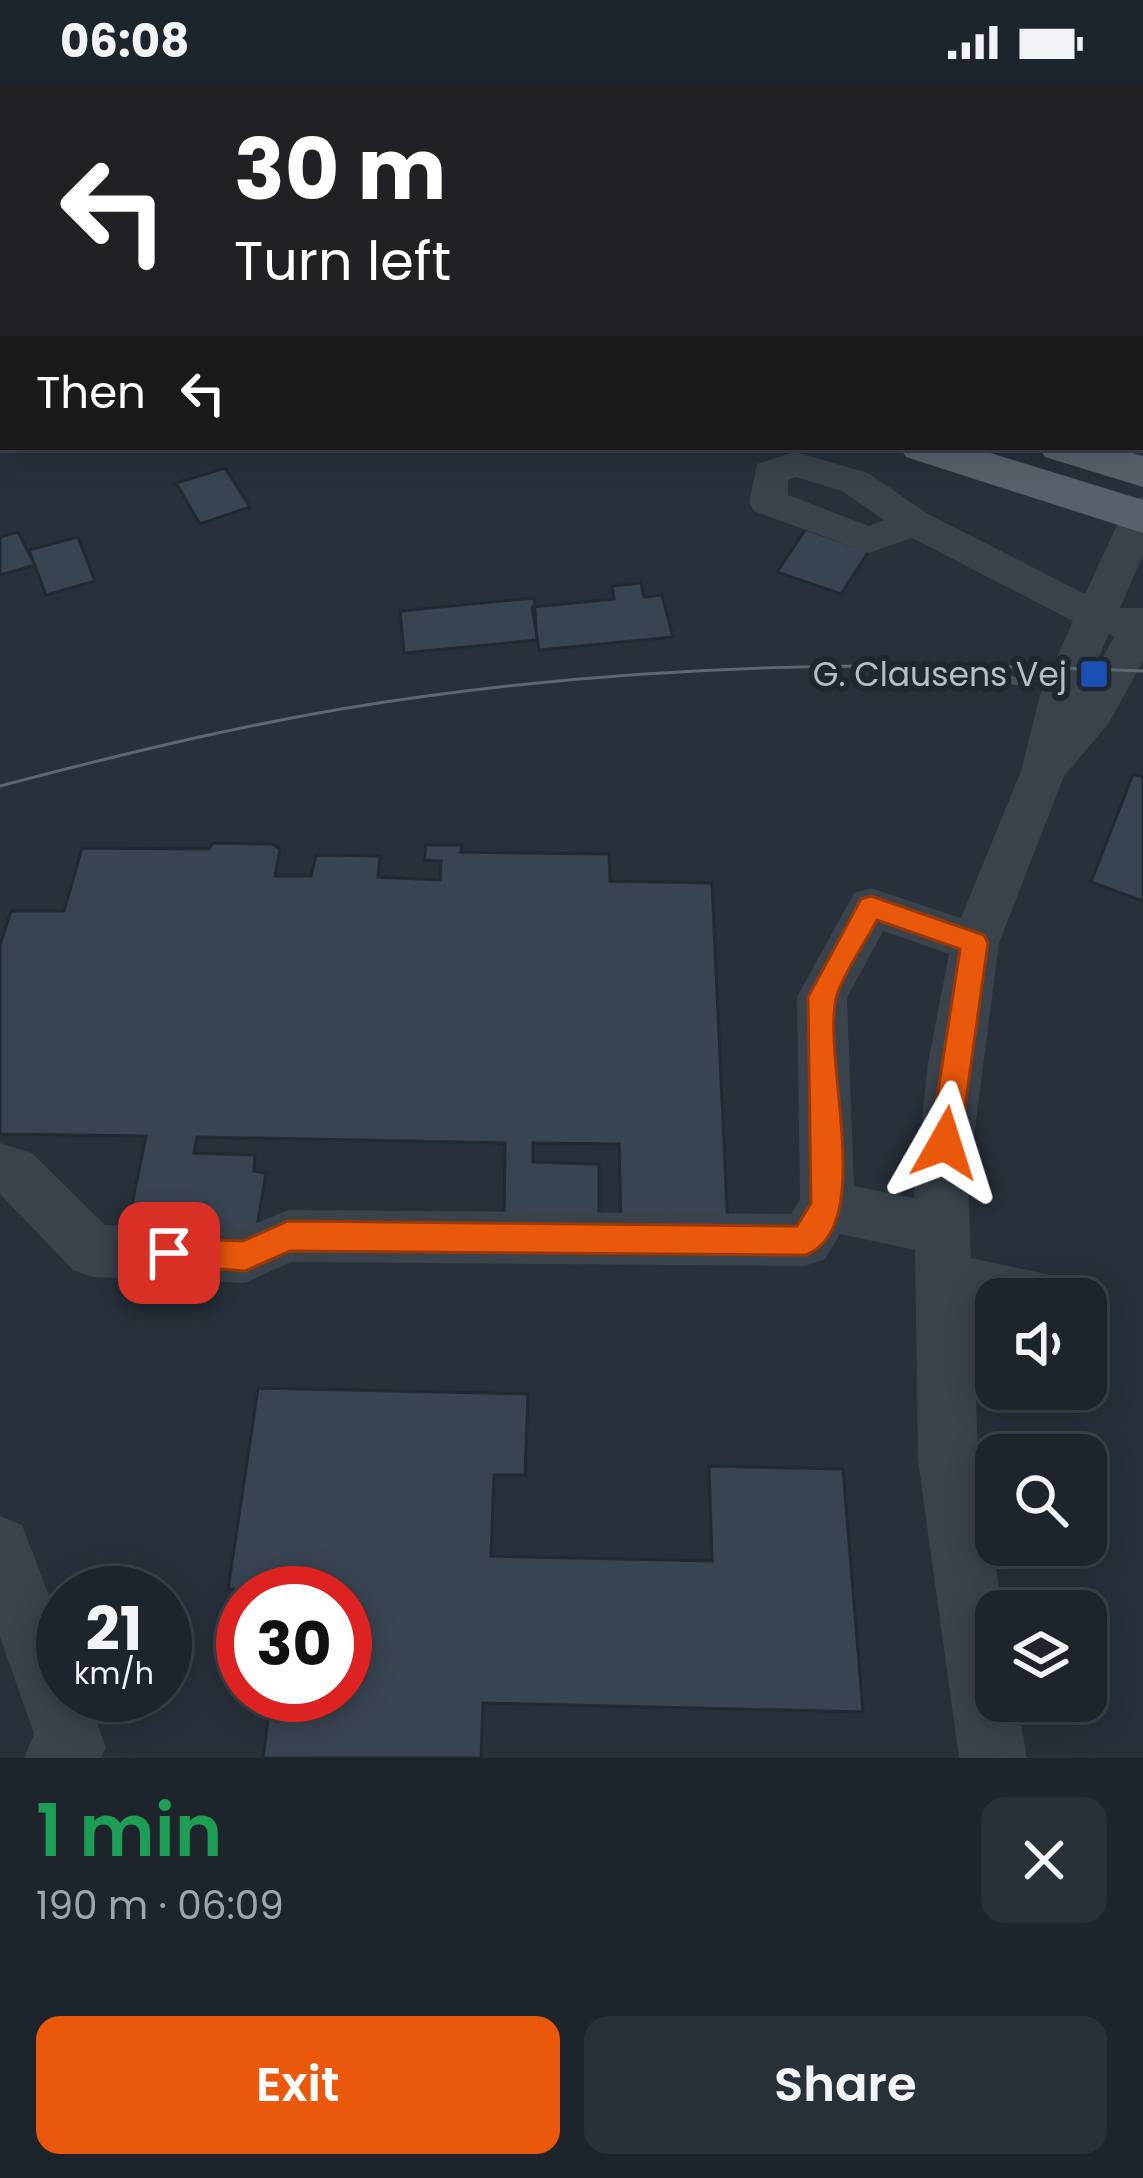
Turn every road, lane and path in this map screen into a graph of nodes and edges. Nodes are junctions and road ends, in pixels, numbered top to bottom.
1 (934, 450) edge
2 (1065, 450) edge
3 (1142, 503) edge
4 (914, 523) dead end
5 (1127, 622) edge
6 (975, 943) junction
7 (0, 1168) edge
8 (826, 1206) junction
9 (941, 1254) junction
10 (1001, 1278) edge
11 (0, 1547) edge
12 (58, 1758) edge
13 (993, 1758) edge

1 - 3 main road
2 - 3 main road
3 - 5 street
4 - 5 street
5 - 6 street
6 - 8 street
6 - 9 street
7 - 8 street
8 - 9 street
9 - 10 street
9 - 13 street
11 - 12 street

